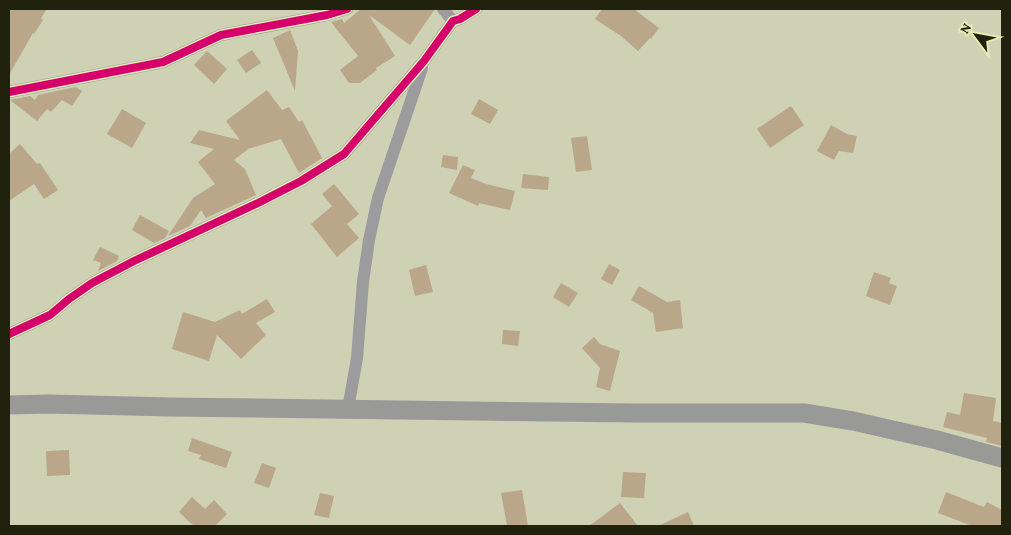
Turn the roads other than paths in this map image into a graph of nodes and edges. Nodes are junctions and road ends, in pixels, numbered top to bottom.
1 (347, 9) edge
2 (443, 9) edge
3 (476, 9) edge
4 (453, 21) junction
5 (424, 61) junction
6 (9, 92) edge
7 (9, 334) edge
8 (9, 405) edge
9 (348, 409) junction
10 (1002, 458) edge

1 - 6 street
2 - 4 street
3 - 4 street
4 - 5 street
5 - 7 street
5 - 9 street
8 - 9 main road
9 - 10 main road

